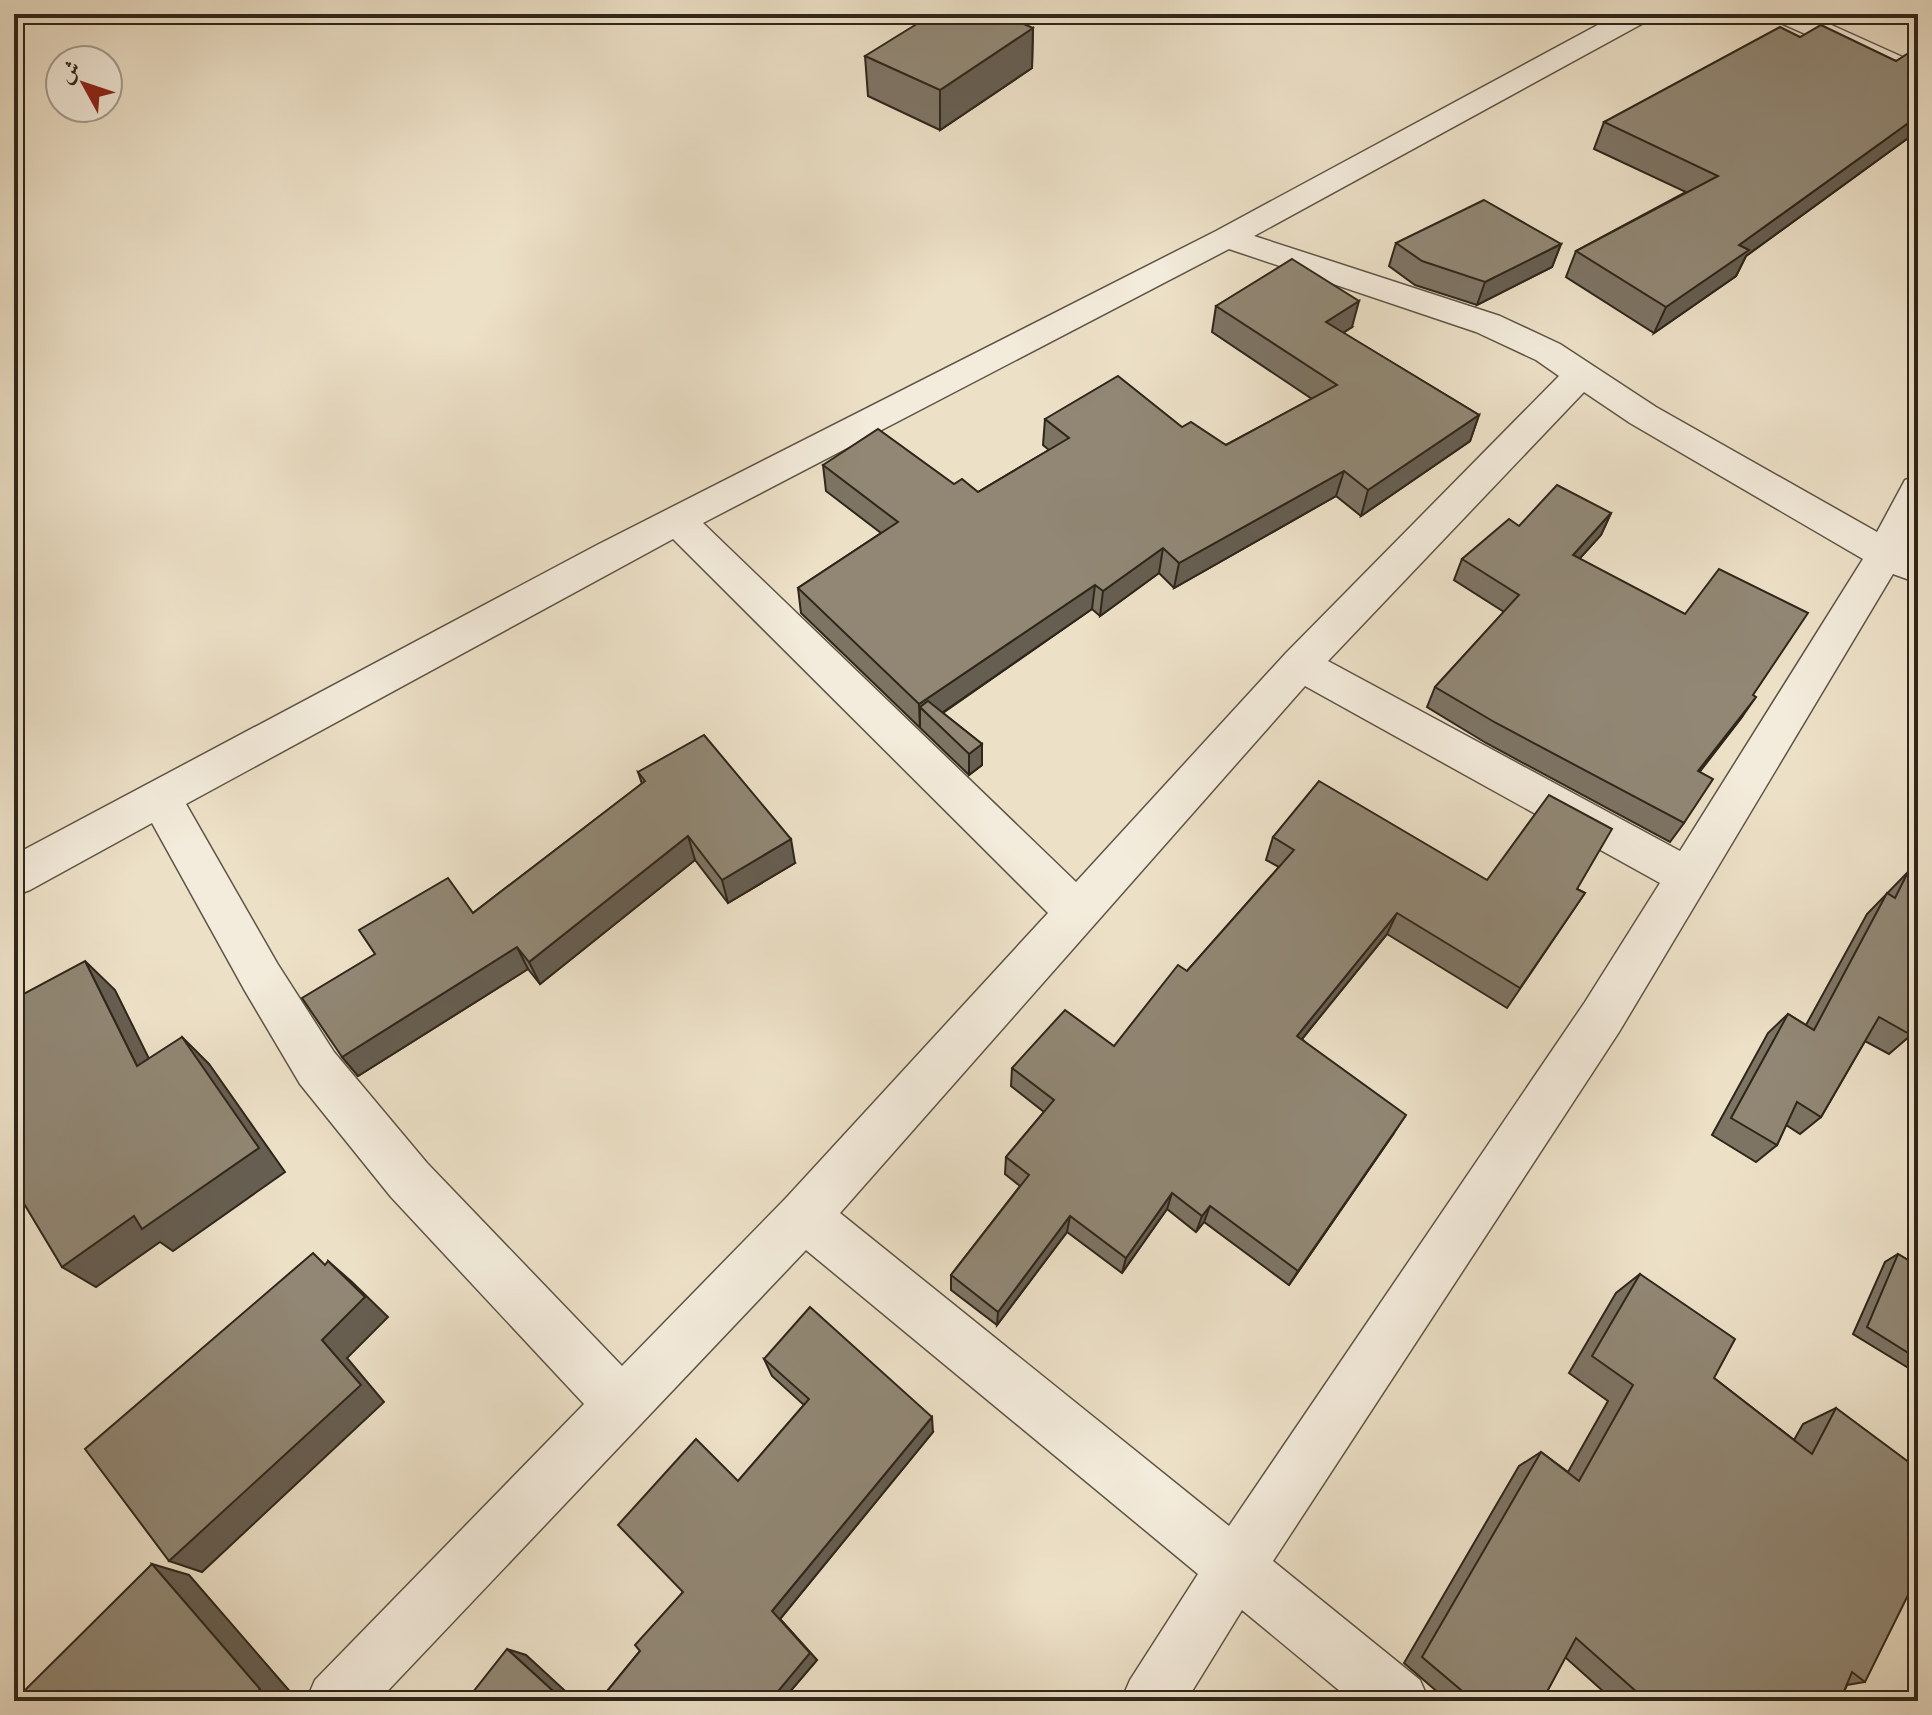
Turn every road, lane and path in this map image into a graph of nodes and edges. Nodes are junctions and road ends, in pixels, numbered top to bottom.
1 (1639, 14) edge
2 (1784, 14) edge
3 (1918, 75) edge
4 (1227, 238) junction
5 (1582, 373) junction
6 (1918, 489) edge
7 (678, 521) junction
8 (1901, 562) edge
9 (1300, 664) junction
10 (160, 797) junction
11 (14, 877) edge
12 (1688, 877) junction
13 (1077, 912) junction
14 (804, 1216) junction
15 (621, 1404) junction
16 (1236, 1567) junction
17 (336, 1701) edge
18 (1151, 1701) edge
19 (1399, 1701) edge

1 - 4 street
2 - 3 street
4 - 5 street
4 - 7 street
5 - 8 street
5 - 9 street
6 - 8 street
7 - 10 street
7 - 13 street
8 - 12 street
9 - 12 street
9 - 13 street
10 - 11 street
10 - 15 street
12 - 16 street
13 - 14 street
14 - 15 street
14 - 16 street
15 - 17 street
16 - 18 street
16 - 19 street

